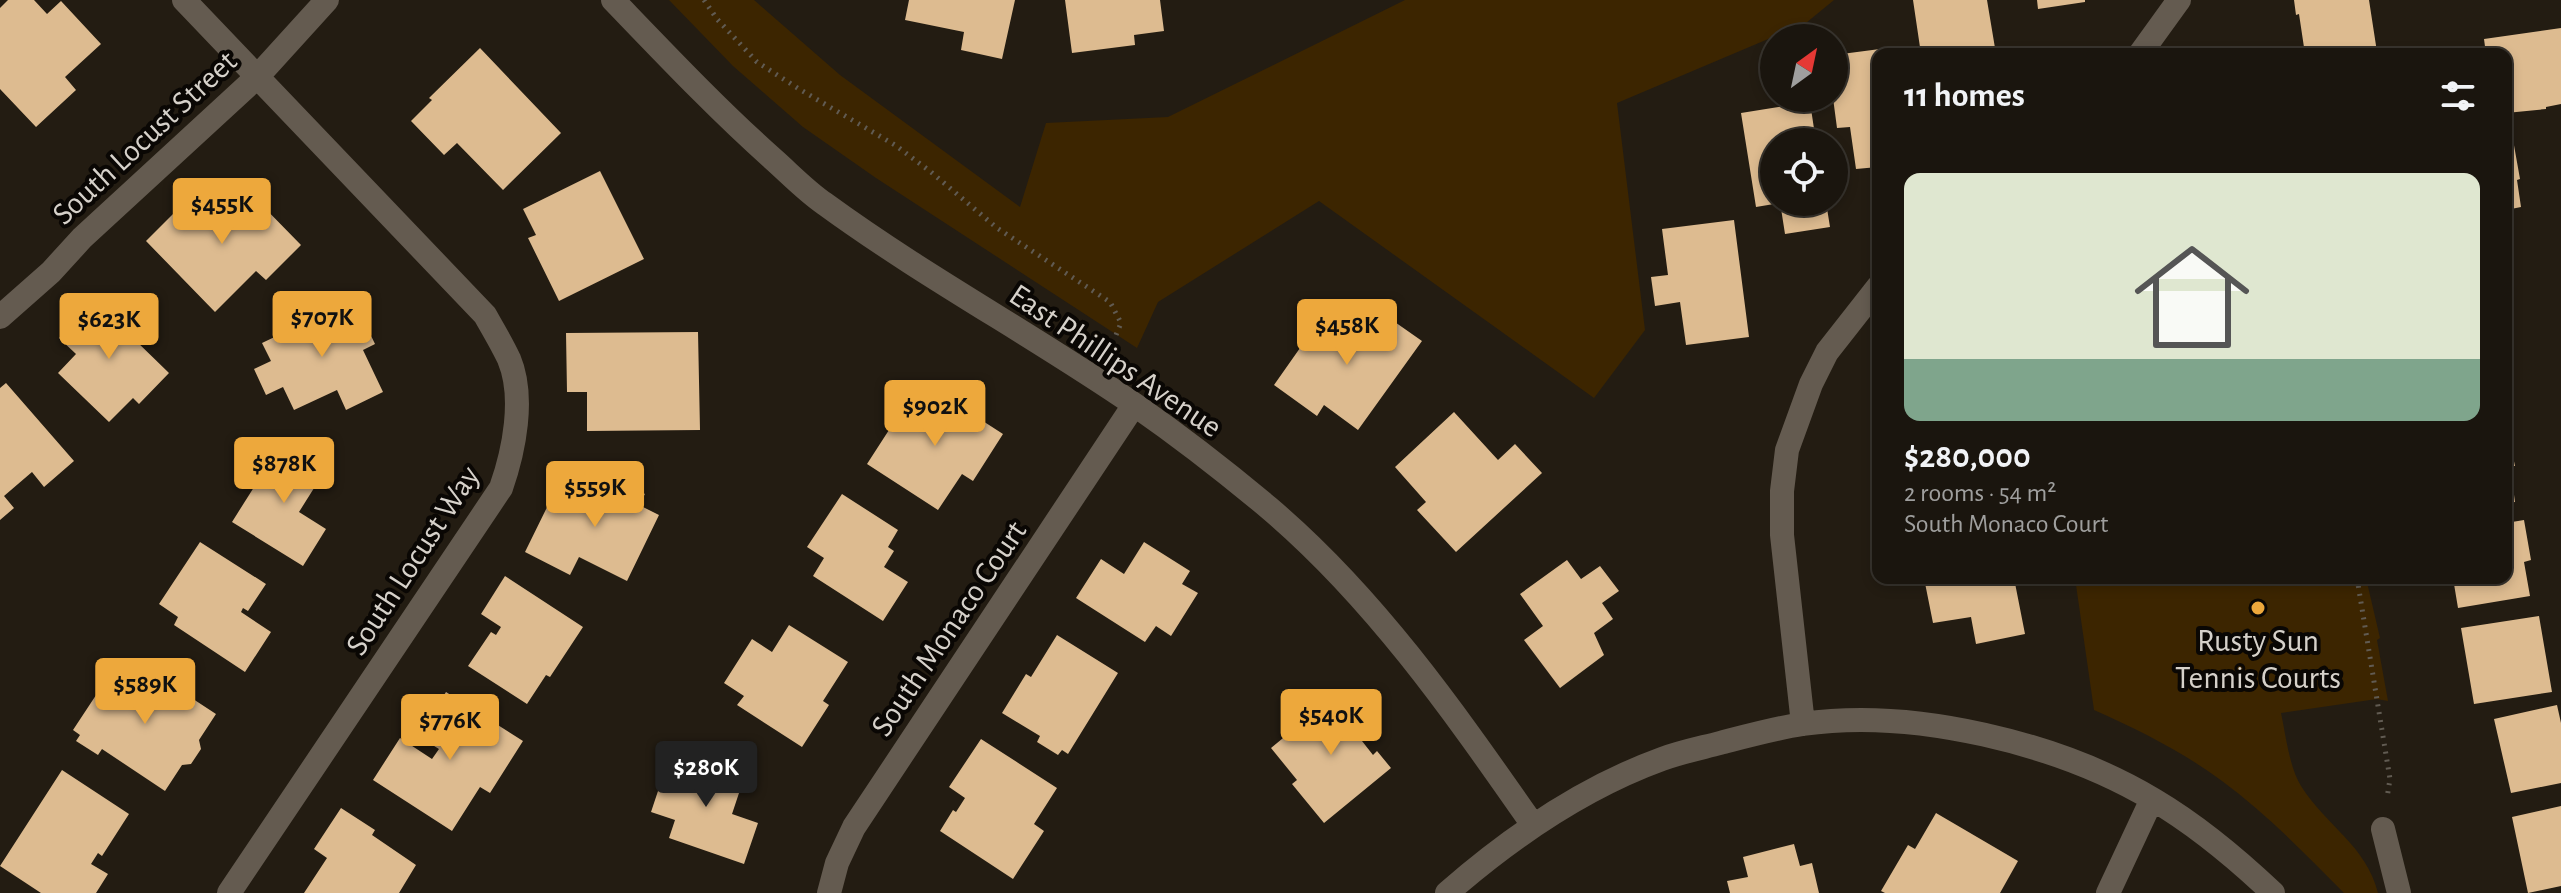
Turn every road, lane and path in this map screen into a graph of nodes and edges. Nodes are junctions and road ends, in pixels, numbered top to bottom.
1 (184, 0) edge
2 (327, 0) edge
3 (613, 0) edge
4 (704, 0) edge
5 (2179, 0) edge
6 (2144, 48) edge
7 (258, 76) junction
8 (1872, 295) edge
9 (0, 317) edge
10 (1116, 335) dead end
11 (1134, 405) junction
12 (2358, 584) edge
13 (1803, 724) junction
14 (2152, 799) junction
15 (1533, 825) junction
16 (2383, 829) joint
17 (229, 893) edge
18 (829, 893) edge
19 (1447, 893) edge
20 (2108, 893) edge
21 (2273, 893) edge
22 (2399, 893) edge

1 - 7 street, South Locust Way
2 - 7 street, South Locust Street
3 - 11 street, East Phillips Avenue
4 - 10 path
5 - 6 street
7 - 9 street, South Locust Street
7 - 17 street, South Locust Way
8 - 13 street
11 - 15 street, East Phillips Avenue
11 - 18 street, South Monaco Court
12 - 16 path
13 - 14 street
13 - 15 street
14 - 20 street
14 - 21 street
15 - 19 street
16 - 22 street

